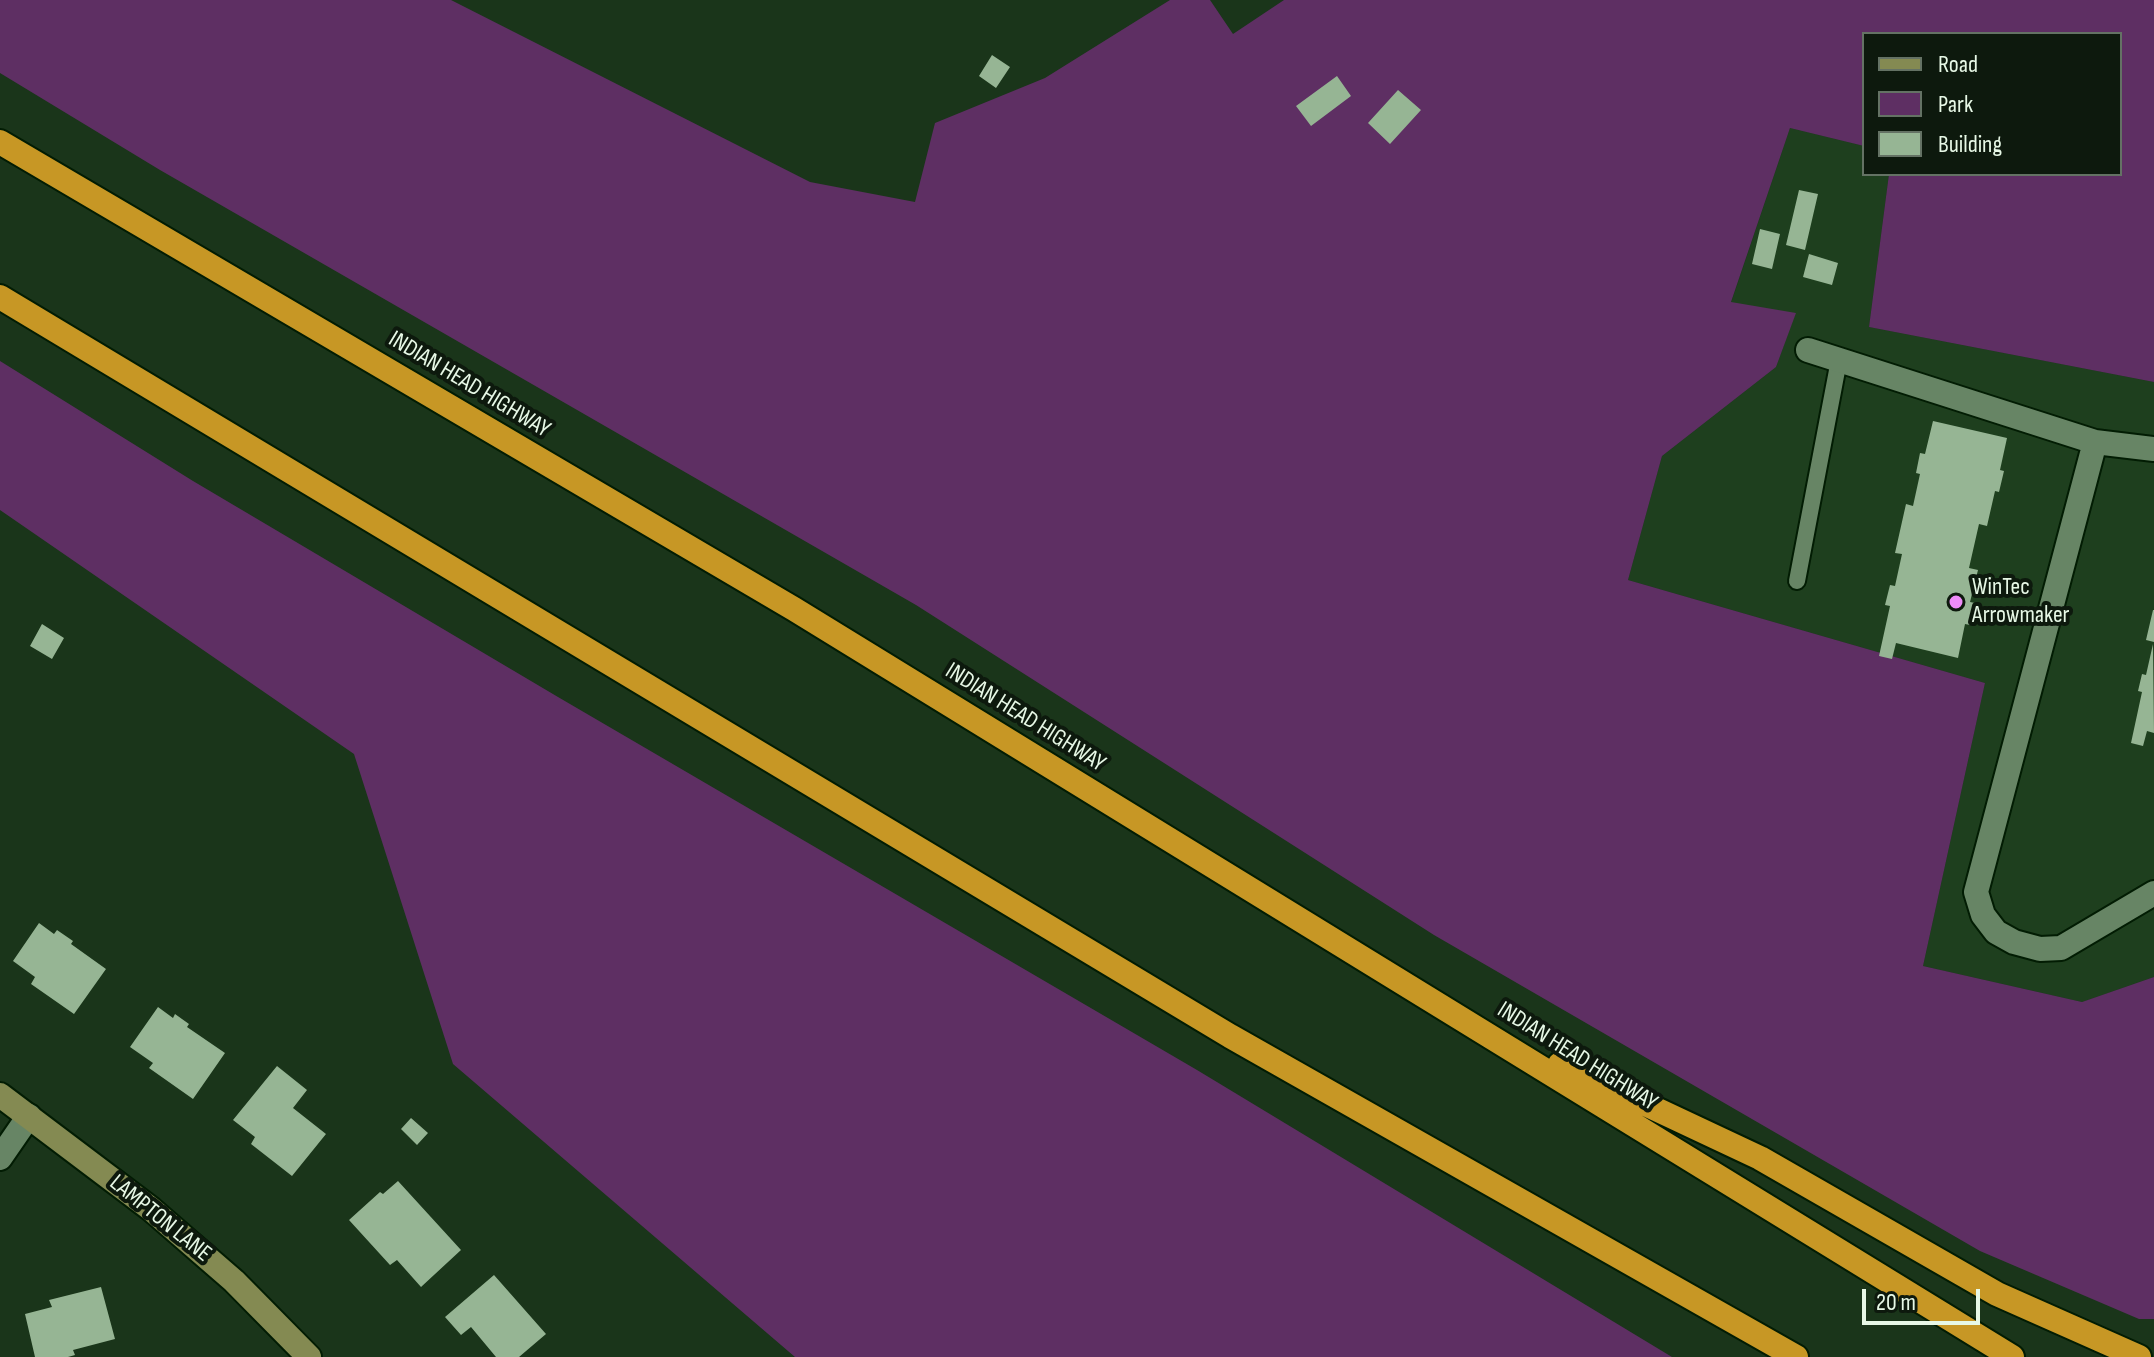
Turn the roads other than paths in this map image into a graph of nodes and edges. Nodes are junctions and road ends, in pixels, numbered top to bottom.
1 (0, 142) edge
2 (0, 297) edge
3 (1808, 350) dead end
4 (1839, 360) junction
5 (2095, 442) junction
6 (2154, 449) edge
7 (1797, 581) dead end
8 (2154, 893) edge
9 (1451, 1013) junction
10 (0, 1095) edge
11 (29, 1116) junction
12 (0, 1158) edge
13 (309, 1357) edge
14 (1796, 1357) edge
15 (2012, 1357) edge
16 (2139, 1357) edge

1 - 9 highway, INDIAN HEAD HIGHWAY
2 - 14 highway
3 - 4 street
4 - 5 street
4 - 7 lane
5 - 6 street
5 - 8 street
9 - 15 highway, INDIAN HEAD HIGHWAY
9 - 16 highway
10 - 11 street, LAMPTON LANE
11 - 12 street
11 - 13 street, LAMPTON LANE

